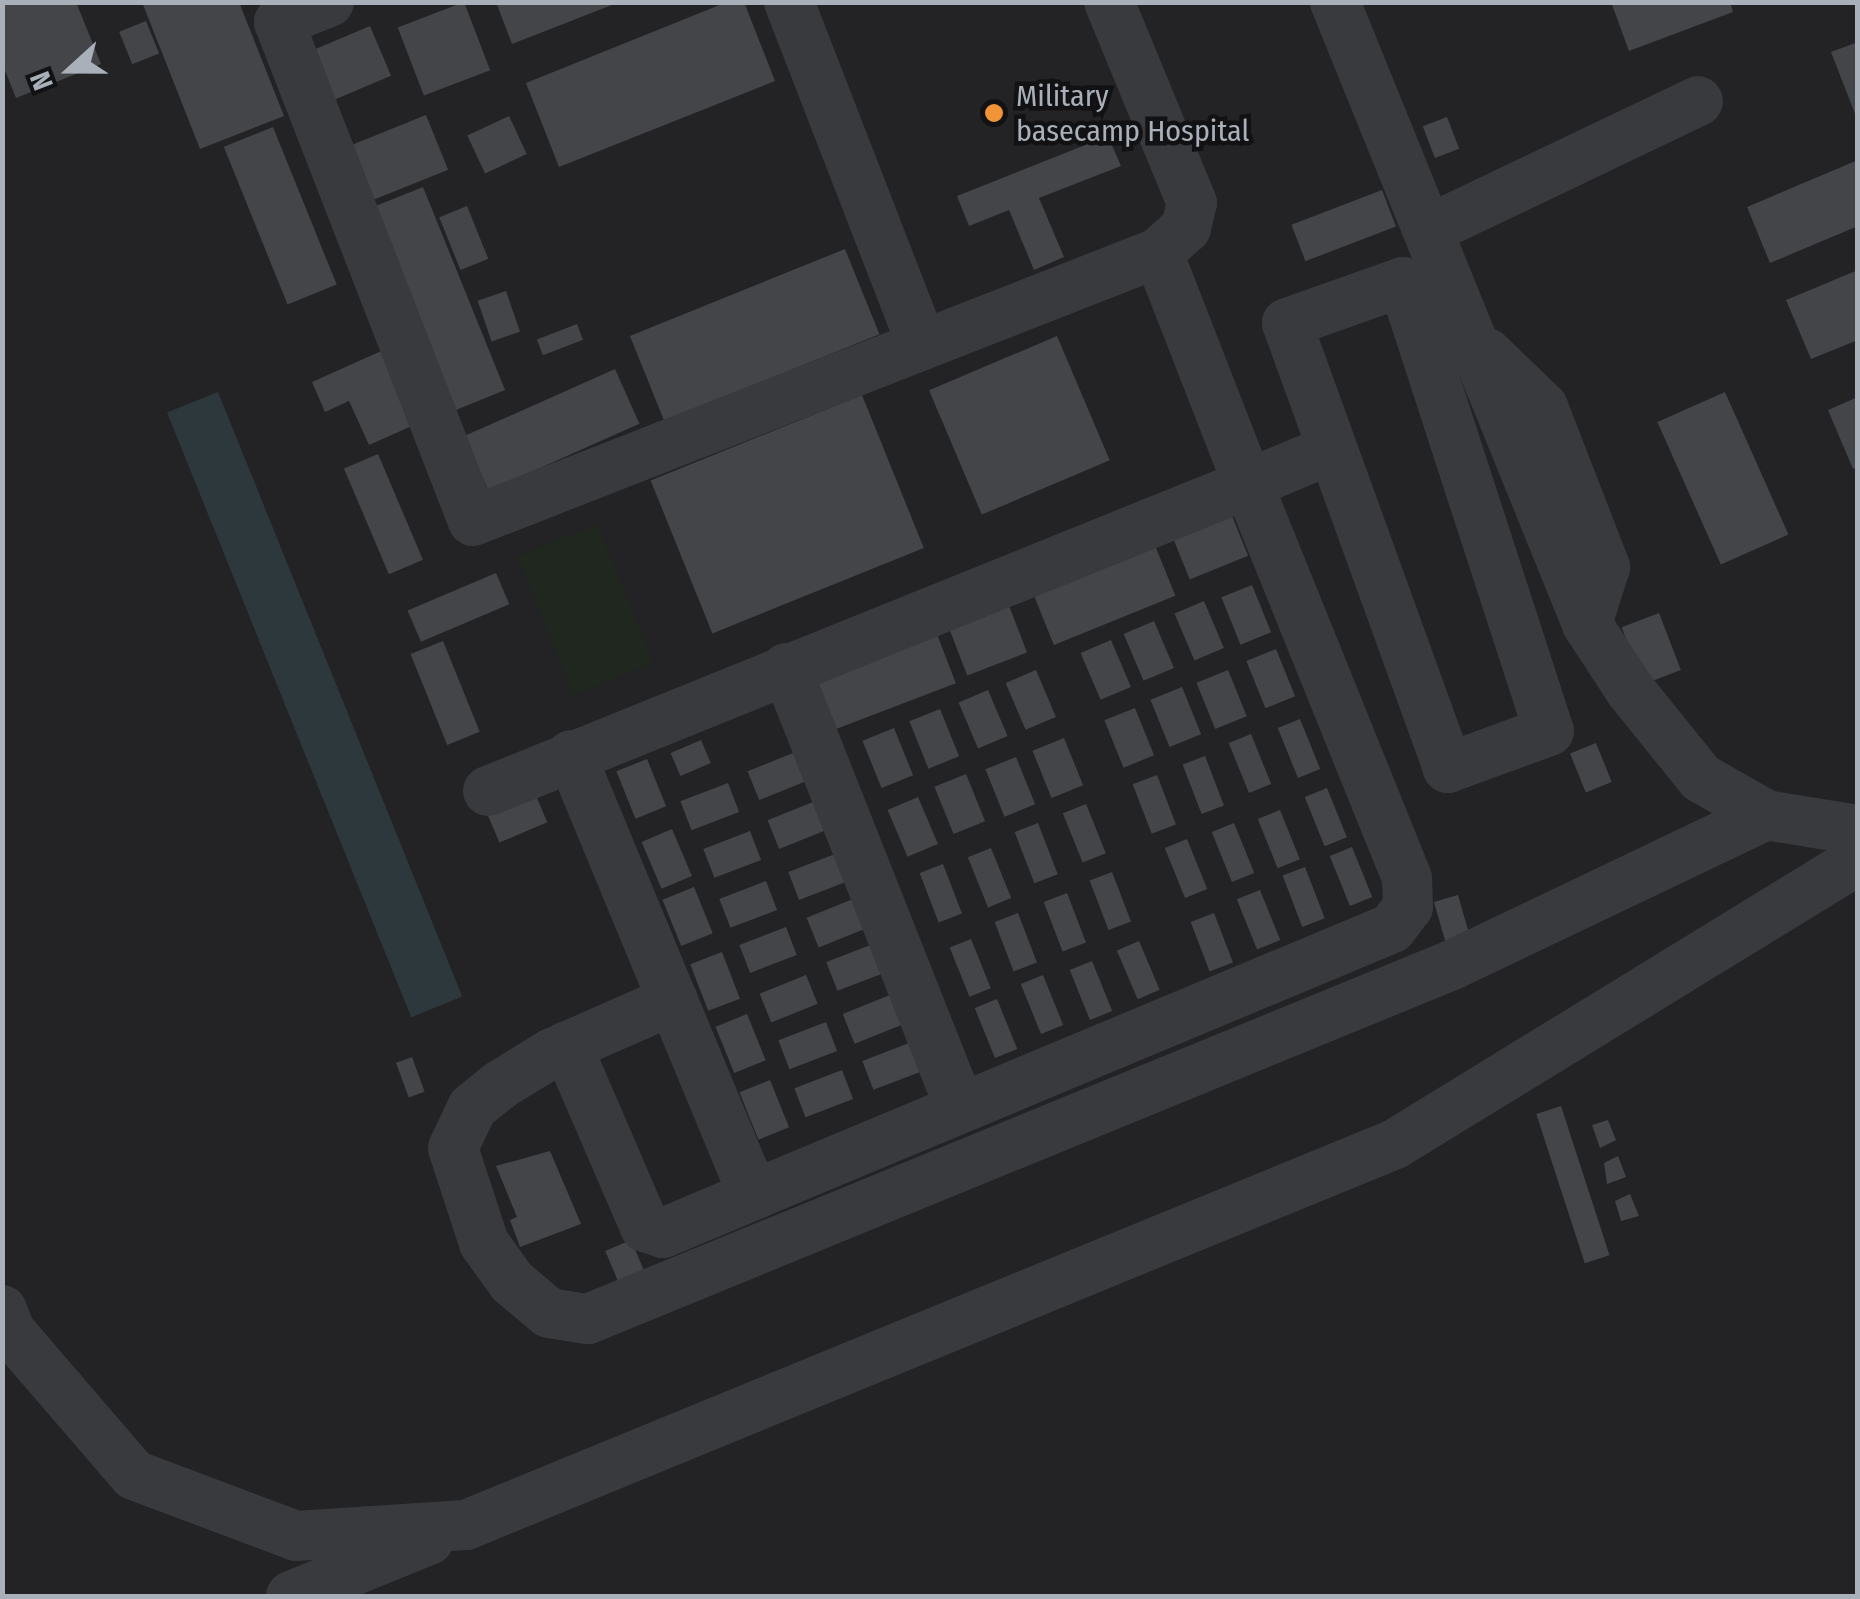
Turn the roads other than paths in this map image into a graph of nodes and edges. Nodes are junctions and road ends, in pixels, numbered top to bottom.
1 (329, 2) edge
2 (789, 2) edge
3 (1109, 2) edge
4 (1336, 2) edge
5 (275, 12) edge
6 (1698, 101) dead end
7 (1428, 230) junction
8 (1158, 253) junction
9 (922, 346) junction
10 (1332, 450) junction
11 (1248, 484) junction
12 (786, 668) junction
13 (571, 755) junction
14 (488, 791) dead end
15 (1766, 814) junction
16 (1858, 830) edge
17 (1858, 860) edge
18 (673, 1000) junction
19 (567, 1046) junction
20 (960, 1108) junction
21 (758, 1193) junction
22 (2, 1310) edge
23 (466, 1525) junction
24 (291, 1596) edge

1 - 5 lane
2 - 9 lane
3 - 8 lane
4 - 7 lane
5 - 9 lane
6 - 7 lane
7 - 15 lane
8 - 9 lane
8 - 11 lane
10 - 10 lane
10 - 11 lane
11 - 12 lane
11 - 20 lane
12 - 13 lane
12 - 20 lane
13 - 14 lane
13 - 18 lane
15 - 16 lane
15 - 19 lane
17 - 23 lane
18 - 19 lane
18 - 21 lane
19 - 21 lane
20 - 21 lane
22 - 23 lane
23 - 24 lane

